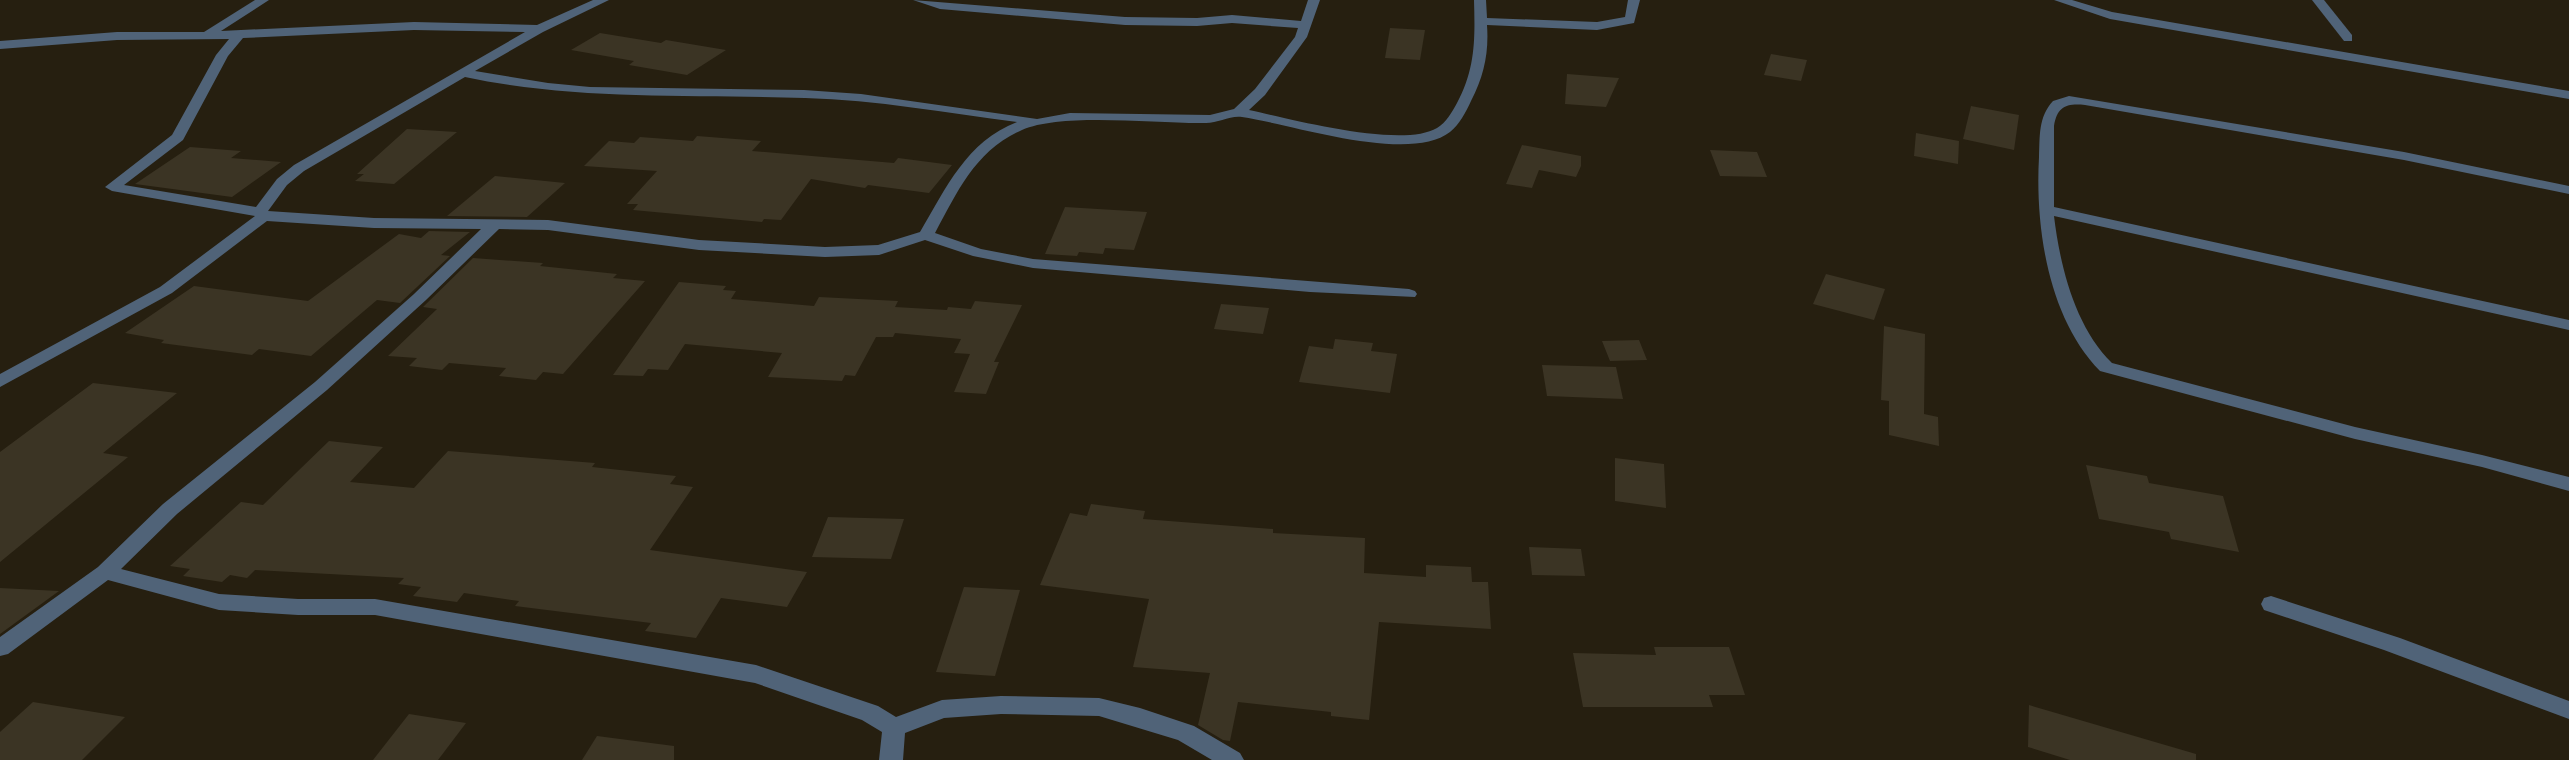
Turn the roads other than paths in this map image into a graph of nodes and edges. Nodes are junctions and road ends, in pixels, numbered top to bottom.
1 (263, 0) edge
2 (603, 0) edge
3 (919, 0) edge
4 (1314, 0) edge
5 (1480, 0) edge
6 (1634, 0) edge
7 (2060, 0) edge
8 (2319, 0) edge
9 (1480, 21) junction
10 (1305, 25) junction
11 (539, 29) junction
12 (207, 35) junction
13 (239, 35) junction
14 (2348, 38) dead end
15 (0, 45) edge
16 (464, 73) junction
17 (2569, 95) edge
18 (1238, 112) junction
19 (1044, 121) junction
20 (2569, 190) edge
21 (2046, 210) junction
22 (262, 214) junction
23 (494, 225) junction
24 (926, 235) junction
25 (1409, 294) dead end
26 (2569, 325) edge
27 (0, 381) edge
28 (2569, 484) edge
29 (105, 572) junction
30 (2272, 604) dead end
31 (0, 648) edge
32 (2569, 710) edge
33 (894, 728) junction
34 (891, 760) edge
35 (1232, 760) edge

1 - 12 street
2 - 11 street
3 - 10 street
4 - 10 street
5 - 9 street
6 - 9 street
7 - 17 street
8 - 14 street
9 - 18 street
10 - 18 street
11 - 13 street
11 - 16 street
12 - 13 street
12 - 15 street
13 - 22 street
16 - 19 street
16 - 22 street
18 - 19 street
19 - 24 street
20 - 21 street
21 - 26 street
21 - 28 street
22 - 23 street
22 - 27 street
23 - 24 street
23 - 29 street
24 - 25 street
29 - 31 street
29 - 33 street
30 - 32 street
33 - 34 street
33 - 35 street

